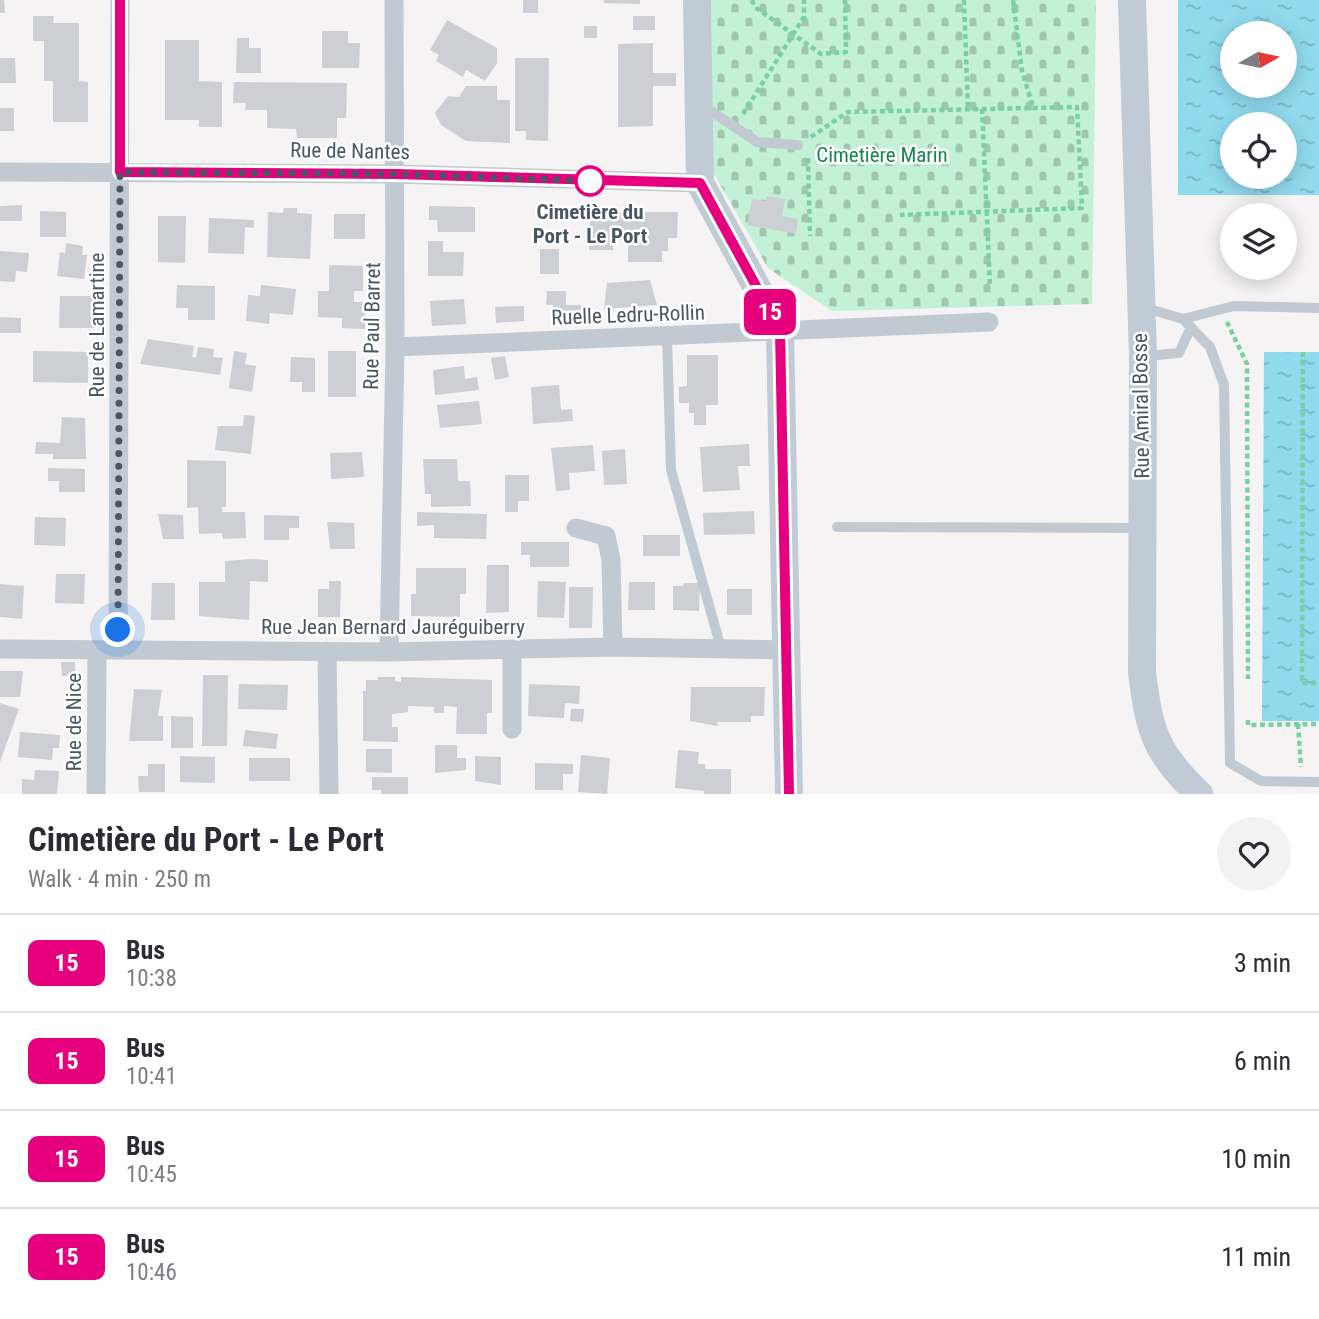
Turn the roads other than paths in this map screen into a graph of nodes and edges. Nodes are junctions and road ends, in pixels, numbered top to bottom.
1 (120, 0) edge
2 (394, 0) edge
3 (697, 0) edge
4 (1132, 0) edge
5 (699, 103) junction
6 (803, 142) road end
7 (0, 172) edge
8 (120, 172) junction
9 (396, 174) junction
10 (700, 183) junction
11 (1140, 306) junction
12 (1319, 307) edge
13 (989, 322) dead end
14 (1187, 323) junction
15 (780, 330) junction
16 (667, 337) junction
17 (395, 347) junction
18 (1143, 356) junction
19 (837, 527) dead end
20 (576, 528) dead end
21 (1142, 528) junction
22 (612, 647) junction
23 (721, 648) junction
24 (0, 649) edge
25 (512, 649) junction
26 (97, 650) junction
27 (118, 650) junction
28 (786, 650) junction
29 (327, 651) junction
30 (389, 652) junction
31 (512, 729) dead end
32 (1319, 782) edge
33 (96, 794) edge
34 (329, 794) edge
35 (789, 794) edge
36 (1199, 794) edge

1 - 8 street, Rue de Lamartine
2 - 9 street, Rue Paul Barret
3 - 5 street
4 - 11 street, Rue Amiral Bosse
5 - 6 lane
5 - 10 street
7 - 8 street, Rue de Nantes
8 - 9 street, Rue de Nantes
8 - 27 street, Rue de Lamartine
9 - 10 street, Rue de Nantes
9 - 17 street, Rue Paul Barret
10 - 15 street
11 - 14 lane
11 - 18 street, Rue Amiral Bosse
12 - 14 lane
13 - 15 street, Ruelle Ledru-Rollin
14 - 18 lane
14 - 32 lane
15 - 16 street, Ruelle Ledru-Rollin
15 - 28 street
16 - 17 street, Ruelle Ledru-Rollin
16 - 23 lane
17 - 30 street, Rue Paul Barret
18 - 21 street, Rue Amiral Bosse
19 - 21 lane
20 - 22 street
21 - 36 street, Rue Amiral Bosse
22 - 23 street, Rue Jean Bernard Jauréguiberry
22 - 25 street, Rue Jean Bernard Jauréguiberry
23 - 28 street, Rue Jean Bernard Jauréguiberry
24 - 26 street, Rue Jean Bernard Jauréguiberry
25 - 30 street, Rue Jean Bernard Jauréguiberry
25 - 31 street
26 - 27 street, Rue Jean Bernard Jauréguiberry
26 - 33 street, Rue de Nice
27 - 29 street, Rue Jean Bernard Jauréguiberry
28 - 35 street
29 - 30 street, Rue Jean Bernard Jauréguiberry
29 - 34 street

